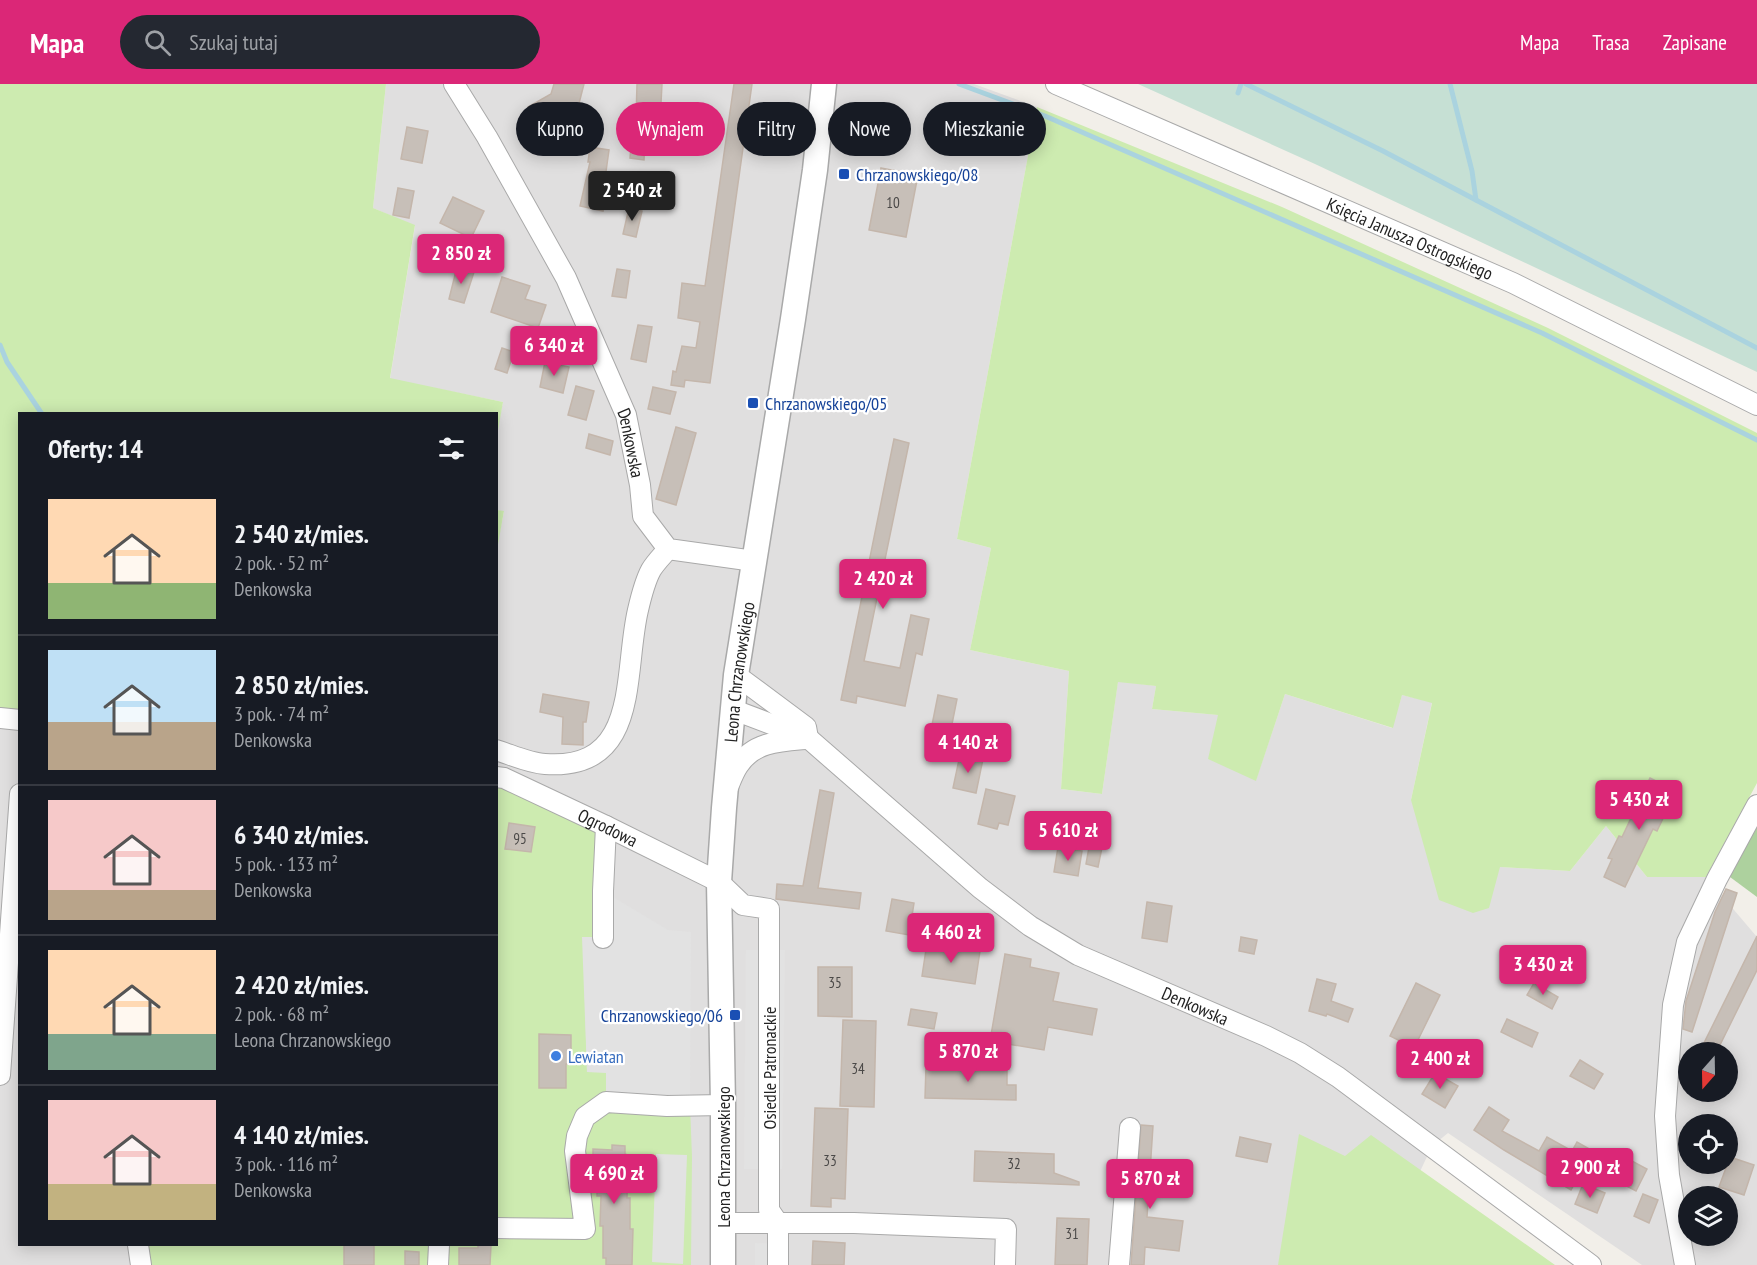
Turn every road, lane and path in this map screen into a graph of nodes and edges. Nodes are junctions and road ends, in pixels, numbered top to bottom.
1 (454, 84) edge
2 (824, 84) edge
3 (1056, 84) edge
4 (1757, 405) edge
5 (668, 549) junction
6 (754, 561) junction
7 (736, 675) junction
8 (734, 710) junction
9 (0, 718) edge
10 (18, 720) edge
11 (808, 738) junction
12 (498, 751) edge
13 (498, 777) edge
14 (726, 792) junction
15 (1757, 805) edge
16 (18, 817) edge
17 (606, 826) junction
18 (719, 882) junction
19 (769, 909) joint
20 (603, 938) dead end
21 (0, 1075) edge
22 (723, 1105) junction
23 (1130, 1128) dead end
24 (723, 1223) junction
25 (778, 1223) junction
26 (498, 1228) edge
27 (138, 1246) edge
28 (439, 1246) edge
29 (141, 1265) edge
30 (438, 1265) edge
31 (723, 1265) edge
32 (778, 1265) edge
33 (1005, 1265) edge
34 (1119, 1265) edge
35 (1591, 1265) edge
36 (1685, 1265) edge

1 - 5 street, Denkowska
2 - 6 street, Leona Chrzanowskiego
3 - 4 street, Księcia Janusza Ostrogskiego
5 - 6 street
5 - 12 street
6 - 7 street, Leona Chrzanowskiego
7 - 8 street, Leona Chrzanowskiego
7 - 11 street, Denkowska
8 - 11 street, Denkowska
8 - 14 street, Leona Chrzanowskiego
9 - 10 street
11 - 14 street
11 - 35 street, Denkowska
13 - 17 street, Ogrodowa
14 - 18 street, Leona Chrzanowskiego
15 - 36 street
16 - 21 street
17 - 18 street, Ogrodowa
17 - 20 street
18 - 19 street, Ogrodowa
18 - 22 street, Leona Chrzanowskiego
19 - 25 street, Osiedle Patronackie
22 - 24 street, Leona Chrzanowskiego
22 - 26 street
23 - 34 street
24 - 25 street
24 - 31 street, Leona Chrzanowskiego
25 - 32 street, Osiedle Patronackie
25 - 33 street
27 - 29 street
28 - 30 street

